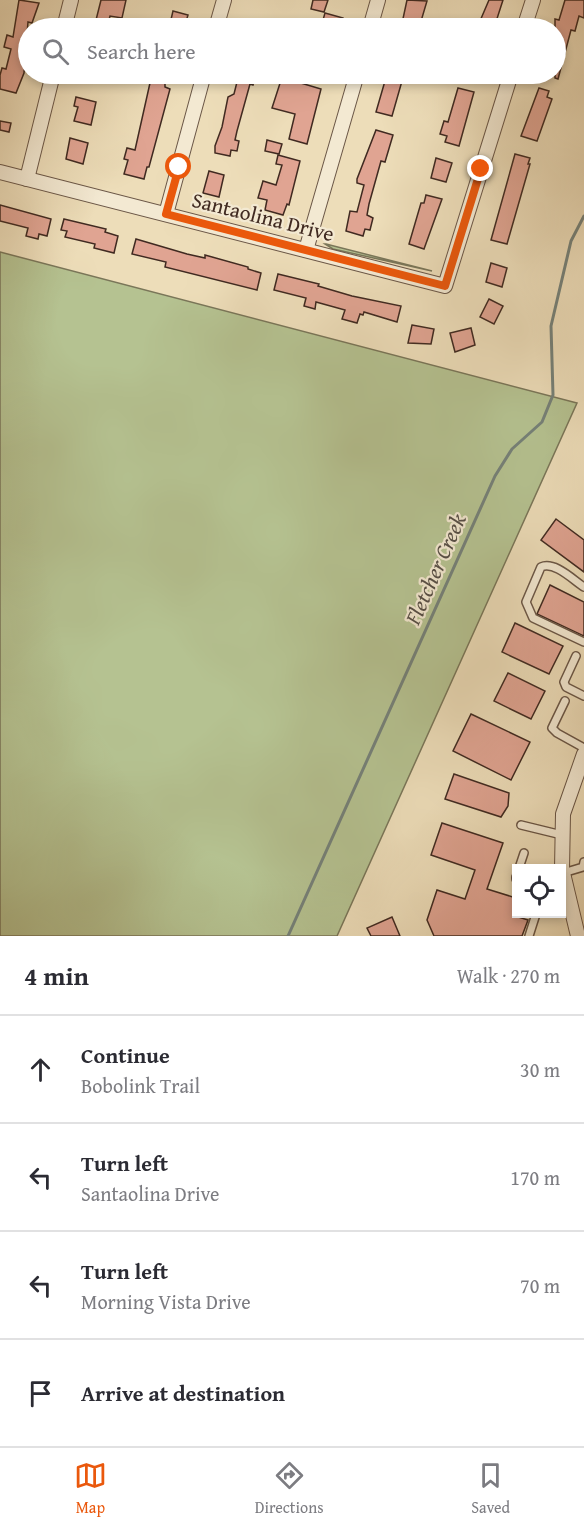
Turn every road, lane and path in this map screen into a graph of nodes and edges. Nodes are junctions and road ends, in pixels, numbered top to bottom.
1 (71, 0) edge
2 (224, 0) edge
3 (378, 0) edge
4 (533, 0) edge
5 (66, 18) edge
6 (219, 18) edge
7 (373, 18) edge
8 (527, 18) edge
9 (50, 84) edge
10 (201, 84) edge
11 (354, 84) edge
12 (508, 84) edge
13 (0, 172) edge
14 (27, 178) junction
15 (166, 214) junction
16 (306, 250) junction
17 (584, 587) edge
18 (584, 642) edge
19 (576, 656) dead end
20 (584, 696) edge
21 (565, 701) dead end
22 (584, 748) edge
23 (584, 754) edge
24 (521, 825) dead end
25 (562, 835) junction
26 (524, 853) dead end
27 (520, 864) edge
28 (562, 864) edge
29 (584, 866) edge
30 (566, 872) edge
31 (566, 904) edge
32 (535, 918) edge
33 (529, 936) edge
34 (578, 936) edge

1 - 5 street
2 - 6 street
3 - 7 street
4 - 8 street
9 - 14 street
10 - 15 street
11 - 16 street
12 - 16 street, Santaolina Drive
13 - 14 street, Santaolina Drive
14 - 15 street, Santaolina Drive
15 - 16 street, Santaolina Drive
17 - 18 lane
19 - 20 lane
21 - 22 lane
23 - 25 street
24 - 25 lane
25 - 28 street
26 - 27 lane
29 - 30 lane
31 - 34 street
32 - 33 lane

